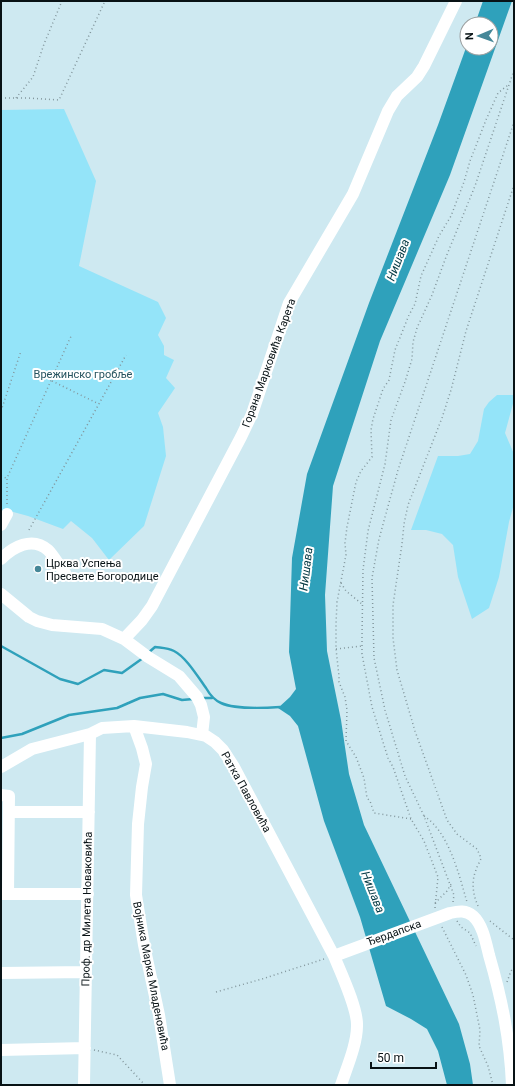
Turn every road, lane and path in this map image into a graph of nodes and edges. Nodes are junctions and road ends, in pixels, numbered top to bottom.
1 (62, 1) edge
2 (105, 1) edge
3 (456, 1) edge
4 (514, 70) edge
5 (509, 83) junction
6 (1, 98) edge
7 (16, 98) junction
8 (514, 122) edge
9 (514, 185) edge
10 (72, 334) dead end
11 (21, 351) dead end
12 (126, 355) dead end
13 (52, 381) junction
14 (99, 404) junction
15 (1, 411) edge
16 (1, 476) edge
17 (7, 478) junction
18 (7, 514) joint
19 (1, 526) edge
20 (29, 530) dead end
21 (1, 559) edge
22 (65, 573) dead end
23 (341, 583) junction
24 (1, 594) edge
25 (362, 604) junction
26 (124, 639) junction
27 (362, 646) junction
28 (336, 649) junction
29 (134, 726) junction
30 (90, 734) junction
31 (202, 735) junction
32 (1, 767) edge
33 (1, 795) edge
34 (9, 812) junction
35 (89, 812) junction
36 (424, 816) junction
37 (411, 819) junction
38 (451, 884) junction
39 (5, 894) edge
40 (88, 894) junction
41 (435, 903) junction
42 (474, 910) junction
43 (450, 913) junction
44 (433, 918) junction
45 (489, 920) dead end
46 (514, 940) edge
47 (478, 951) dead end
48 (334, 956) junction
49 (86, 972) junction
50 (1, 973) edge
51 (216, 992) dead end
52 (85, 1048) junction
53 (1, 1050) edge
54 (84, 1085) edge
55 (145, 1085) edge
56 (170, 1085) edge
57 (341, 1085) edge
58 (494, 1085) edge
59 (512, 1085) edge

1 - 7 path
2 - 7 path
3 - 26 street, Горана Марковића Карета
4 - 5 path
5 - 23 path
5 - 25 path
6 - 7 path
8 - 36 path
9 - 42 path
10 - 13 path
11 - 15 path
12 - 14 path
13 - 14 path
13 - 17 path
14 - 20 path
16 - 17 path
17 - 18 path
18 - 19 street
21 - 22 street
23 - 25 path
23 - 28 path
24 - 26 street
25 - 27 path
26 - 31 street
27 - 28 path
27 - 37 path
28 - 37 path
29 - 30 street, Ратка Павловића
29 - 31 street, Ратка Павловића
29 - 56 street, Војника Марка Младеновића
30 - 32 street, Ратка Павловића
30 - 35 street, Проф. др Милета Новаковића
31 - 48 street, Ратка Павловића
33 - 34 street
34 - 35 street
34 - 39 street
35 - 40 street, Проф. др Милета Новаковића
36 - 38 path
36 - 42 path
37 - 41 path
38 - 41 path
38 - 43 path
39 - 40 street
40 - 49 street, Проф. др Милета Новаковића
41 - 44 path
42 - 43 street, Ђердапска
42 - 59 street
43 - 44 street, Ђердапска
43 - 47 path
44 - 48 street, Ђердапска
44 - 58 path
45 - 46 path
48 - 51 path
48 - 57 street, Ратка Павловића
49 - 50 street
49 - 52 street, Проф. др Милета Новаковића
52 - 53 street
52 - 54 street, Проф. др Милета Новаковића
52 - 55 path

